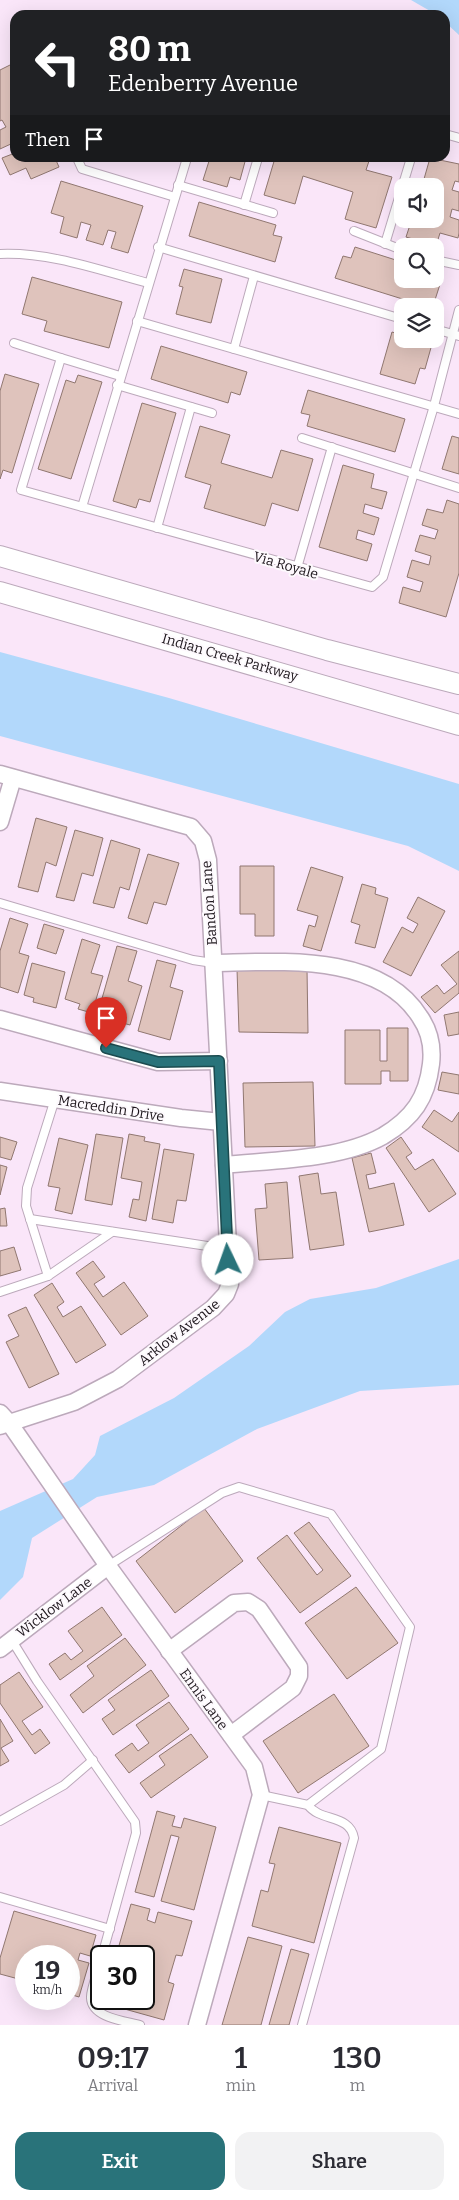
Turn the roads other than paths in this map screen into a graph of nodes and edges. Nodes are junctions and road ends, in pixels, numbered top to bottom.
1 (79, 162) edge
2 (85, 162) edge
3 (186, 162) edge
4 (257, 162) edge
5 (410, 162) edge
6 (82, 169) junction
7 (178, 185) junction
8 (175, 197) junction
9 (244, 205) junction
10 (273, 213) dead end
11 (354, 231) dead end
12 (385, 244) junction
13 (158, 247) junction
14 (394, 247) edge
15 (0, 254) edge
16 (444, 262) edge
17 (459, 265) edge
18 (254, 276) junction
19 (148, 282) junction
20 (459, 310) edge
21 (394, 318) edge
22 (137, 321) junction
23 (456, 335) edge
24 (14, 342) dead end
25 (234, 349) junction
26 (61, 358) junction
27 (120, 376) junction
28 (118, 385) junction
29 (434, 406) junction
30 (191, 407) junction
31 (212, 413) dead end
32 (459, 414) edge
33 (302, 438) dead end
34 (332, 447) junction
35 (413, 474) junction
36 (459, 488) edge
37 (82, 508) junction
38 (157, 528) junction
39 (0, 556) edge
40 (297, 568) junction
41 (0, 592) edge
42 (459, 684) edge
43 (459, 724) edge
44 (6, 776) edge
45 (0, 822) edge
46 (0, 903) edge
47 (213, 963) junction
48 (0, 1019) edge
49 (219, 1061) junction
50 (0, 1091) edge
51 (55, 1099) junction
52 (222, 1122) junction
53 (224, 1165) junction
54 (30, 1219) junction
55 (112, 1232) junction
56 (228, 1249) junction
57 (48, 1276) junction
58 (0, 1292) edge
59 (3, 1421) edge
60 (108, 1566) junction
61 (6, 1644) edge
62 (169, 1651) junction
63 (231, 1735) junction
64 (93, 1760) junction
65 (261, 1795) junction
66 (308, 1805) junction
67 (0, 1821) edge
68 (0, 1897) edge
69 (110, 1929) junction
70 (105, 1945) edge
71 (96, 2010) edge
72 (140, 2025) edge
73 (196, 2025) edge
74 (302, 2025) edge

1 - 6 lane
2 - 6 lane
3 - 7 lane
4 - 9 lane
5 - 12 lane
6 - 8 lane
7 - 8 lane
7 - 9 lane
8 - 13 lane
9 - 10 lane
11 - 12 lane
12 - 14 lane
13 - 18 lane
13 - 19 lane
15 - 19 lane
16 - 17 lane
18 - 21 lane
18 - 25 lane
19 - 22 lane
20 - 23 lane, Via Royale
22 - 25 lane
22 - 27 lane
23 - 29 lane, Via Royale
24 - 26 lane
25 - 29 lane
26 - 27 lane
26 - 37 lane, Via Royale
27 - 28 lane
28 - 30 lane
28 - 37 lane
29 - 32 lane
29 - 35 lane, Via Royale
30 - 31 lane
30 - 38 lane
33 - 34 lane
34 - 35 lane
34 - 40 lane
35 - 36 lane
35 - 40 lane, Via Royale
37 - 38 lane, Via Royale
38 - 40 lane, Via Royale
39 - 42 street
41 - 43 street, Indian Creek Parkway
44 - 45 street
44 - 47 street, Bandon Lane
46 - 47 lane
47 - 49 street, Bandon Lane
47 - 53 street
48 - 49 street
49 - 52 street, Arklow Avenue
50 - 51 street, Macreddin Drive
51 - 52 street, Macreddin Drive
51 - 54 lane
52 - 53 street, Arklow Avenue
53 - 56 street, Arklow Avenue
54 - 55 lane
54 - 57 lane
55 - 56 lane
55 - 57 lane
56 - 59 street, Arklow Avenue
57 - 58 lane
59 - 60 street, Ennis Lane
60 - 61 street, Wicklow Lane
60 - 62 street, Ennis Lane
60 - 66 lane
61 - 64 lane
62 - 63 street, Ennis Lane
62 - 63 street
63 - 65 street, Ennis Lane
64 - 67 lane
64 - 69 lane
65 - 66 lane
65 - 73 street, Ennis Lane
66 - 74 lane
68 - 69 lane
69 - 70 lane
71 - 72 lane

